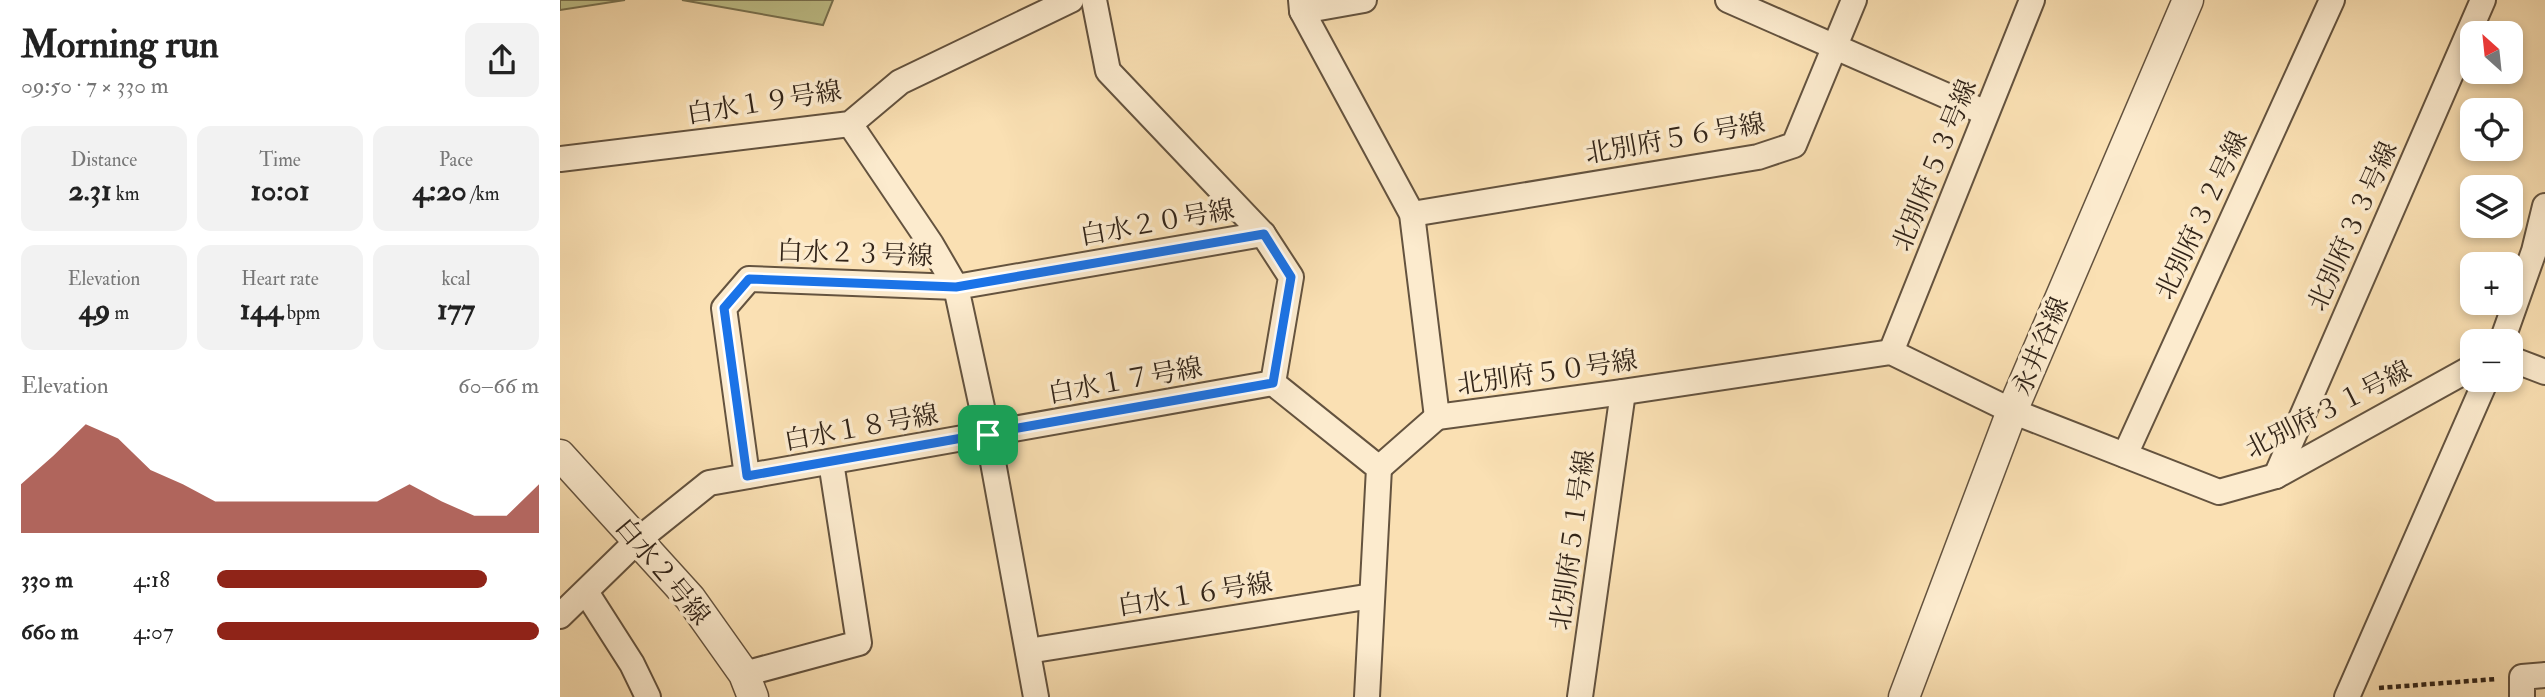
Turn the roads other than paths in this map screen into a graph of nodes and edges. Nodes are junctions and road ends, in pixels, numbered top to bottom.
1 (1071, 0) edge
2 (1094, 0) edge
3 (1364, 0) edge
4 (1728, 0) edge
5 (1854, 0) edge
6 (2032, 0) edge
7 (2188, 0) edge
8 (2332, 0) edge
9 (2483, 0) edge
10 (1301, 5) edge
11 (1833, 47) junction
12 (1986, 113) junction
13 (850, 124) junction
14 (560, 159) edge
15 (2545, 206) edge
16 (1412, 214) junction
17 (1264, 234) junction
18 (956, 287) junction
19 (2506, 329) edge
20 (1891, 352) junction
21 (2523, 364) edge
22 (2545, 372) edge
23 (2460, 374) edge
24 (1273, 383) junction
25 (1623, 392) junction
26 (2481, 392) edge
27 (2012, 411) junction
28 (1437, 417) junction
29 (988, 435) junction
30 (560, 455) edge
31 (2125, 455) junction
32 (831, 462) junction
33 (1379, 468) junction
34 (747, 476) junction
35 (2276, 476) junction
36 (638, 540) junction
37 (586, 592) junction
38 (1372, 596) junction
39 (560, 616) edge
40 (1028, 651) junction
41 (749, 685) edge
42 (2349, 694) edge
43 (648, 697) edge
44 (1035, 697) edge
45 (1367, 697) edge
46 (1580, 697) edge
47 (1905, 697) edge

1 - 13 street, 白水１９号線
2 - 17 street
3 - 10 street
4 - 11 street
5 - 11 street, 北別府５６号線
6 - 12 street, 北別府５３号線
7 - 27 street, 永井谷線
8 - 31 street, 北別府３２号線
9 - 35 street, 北別府３３号線
10 - 16 street, 北別府５０号線
11 - 12 street
11 - 16 street, 北別府５６号線
12 - 20 street, 北別府５３号線
13 - 14 street, 白水１９号線
13 - 18 street
15 - 19 street
16 - 28 street, 北別府５０号線
17 - 18 street, 白水２０号線
17 - 24 street, 白水２０号線
18 - 29 street
18 - 34 street, 白水２３号線
20 - 25 street, 北別府５０号線
20 - 27 street
21 - 22 street
23 - 35 street, 北別府３１号線
24 - 29 street, 白水１７号線
24 - 33 street
25 - 28 street, 北別府５０号線
25 - 46 street, 北別府５１号線
26 - 42 street
27 - 31 street, 北別府３１号線
27 - 47 street, 永井谷線
28 - 33 street
29 - 32 street, 白水１８号線
29 - 40 street
30 - 36 street, 白水２号線
31 - 35 street, 北別府３１号線
32 - 34 street, 白水１８号線
32 - 41 street
33 - 38 street
34 - 36 street, 白水１８号線
36 - 37 street, 白水１８号線
36 - 41 street, 白水２号線
37 - 39 street, 白水１８号線
37 - 43 street
38 - 40 street, 白水１６号線
38 - 45 street
40 - 44 street

